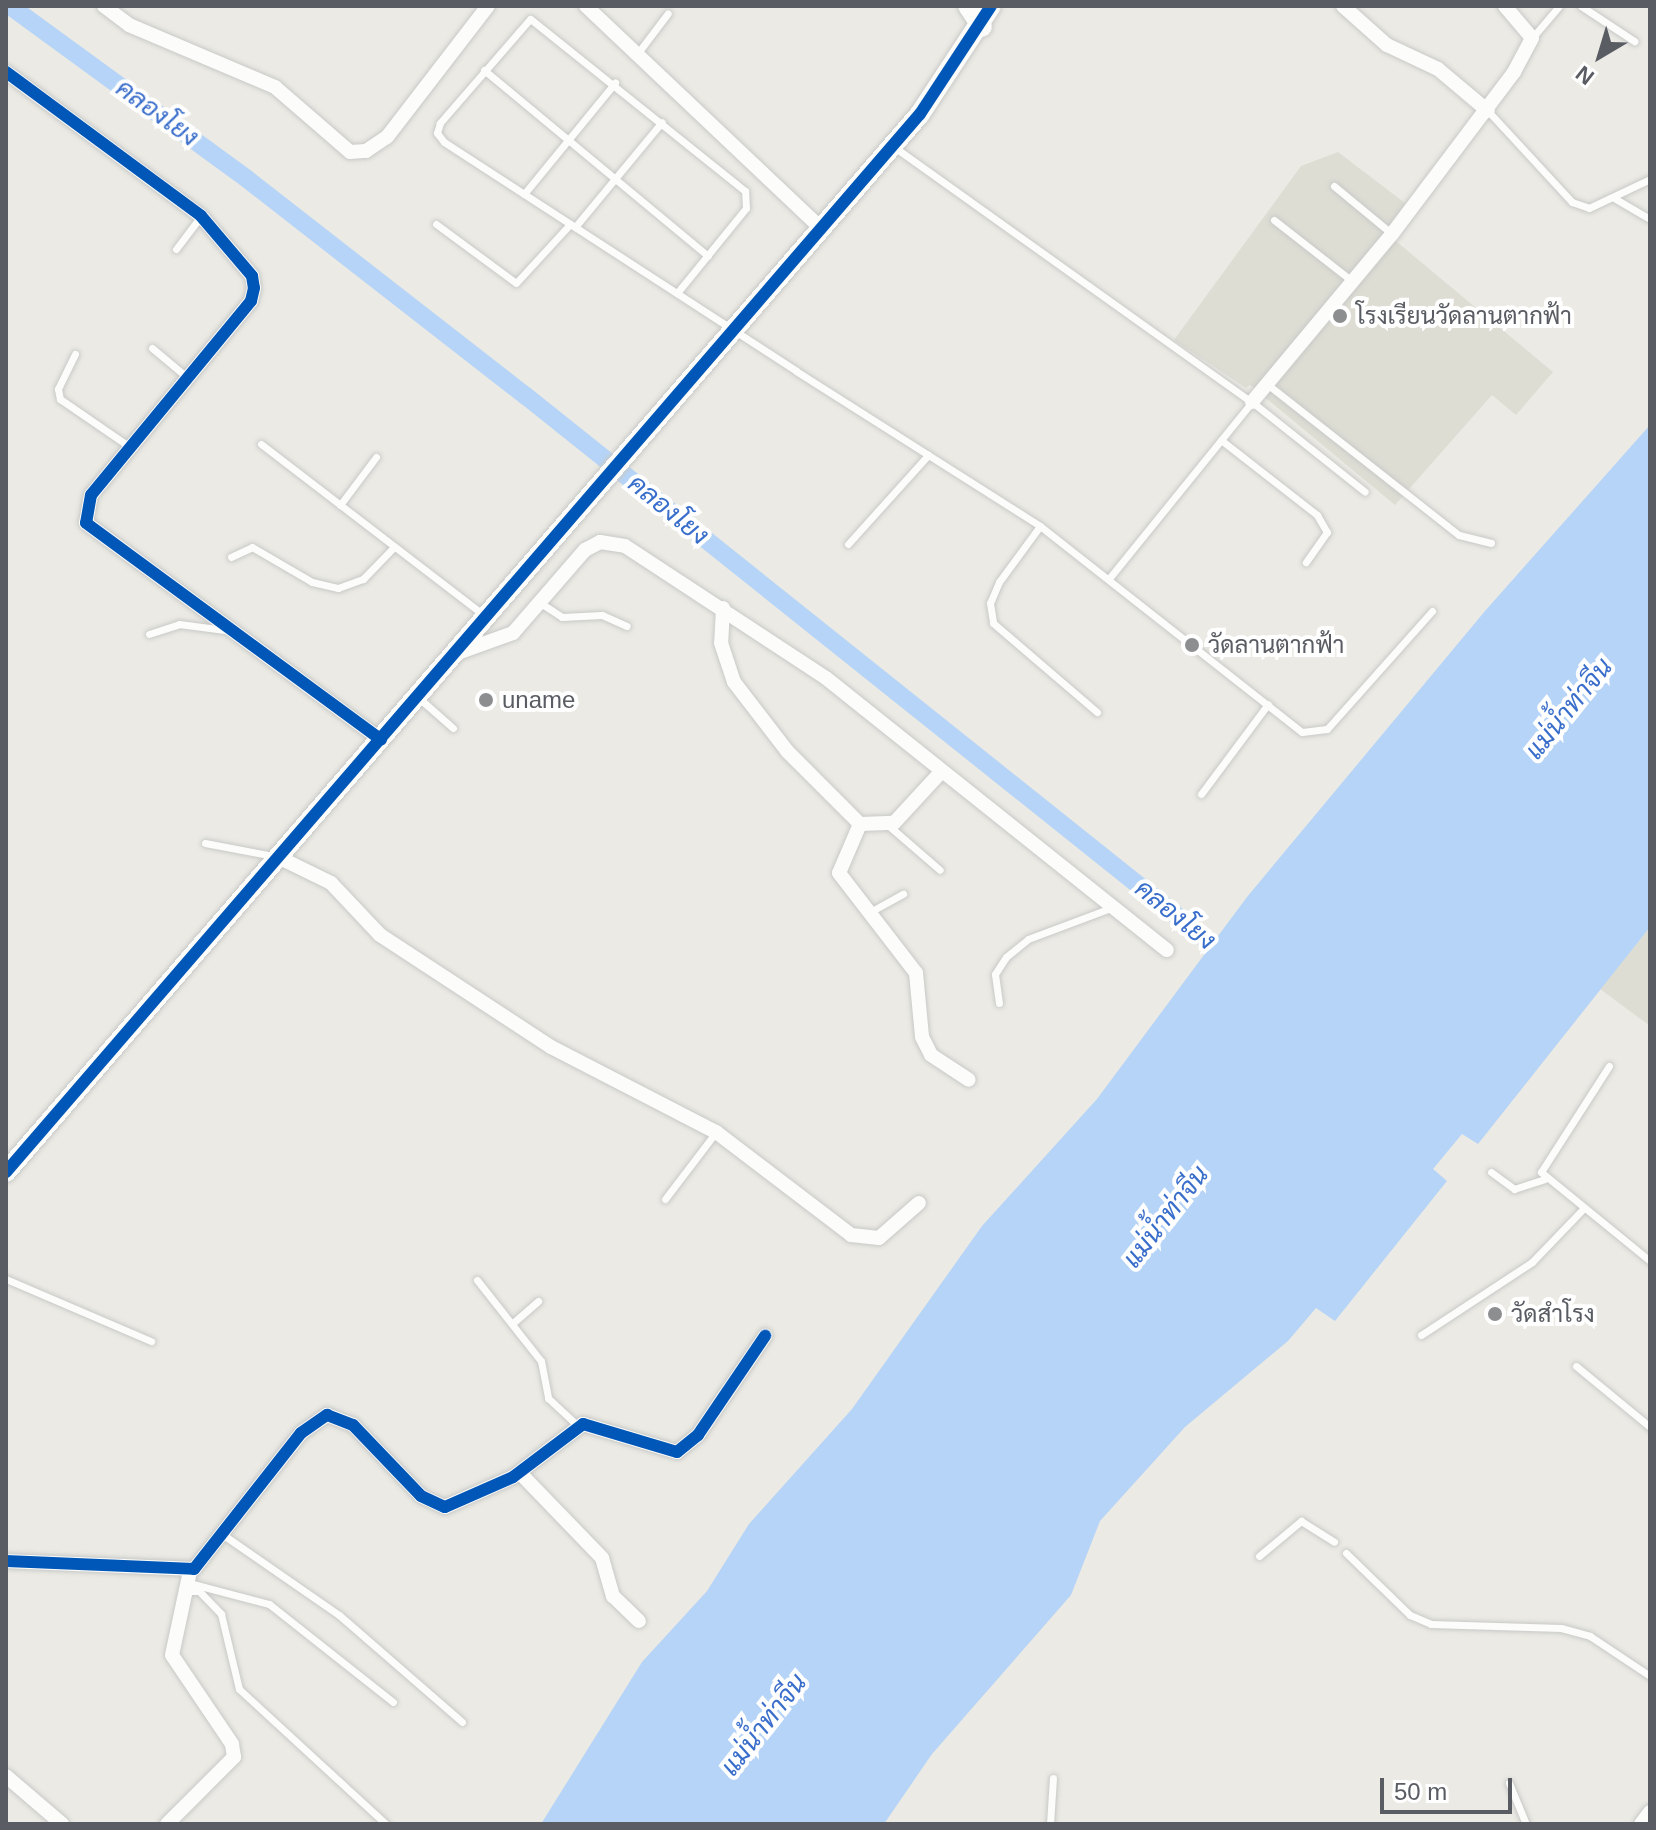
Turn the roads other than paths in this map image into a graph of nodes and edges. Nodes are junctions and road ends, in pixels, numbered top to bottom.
1 (104, 6) edge
2 (488, 6) edge
3 (586, 6) edge
4 (968, 6) edge
5 (991, 6) edge
6 (1343, 6) edge
7 (1505, 6) edge
8 (1559, 6) edge
9 (1581, 6) edge
10 (668, 13) dead end
11 (982, 27) junction
12 (1532, 38) junction
13 (1634, 41) dead end
14 (637, 54) junction
15 (484, 70) junction
16 (6, 72) edge
17 (615, 83) junction
18 (1488, 111) junction
19 (662, 122) junction
20 (569, 140) junction
21 (892, 146) junction
22 (615, 178) junction
23 (1650, 179) edge
24 (1334, 186) dead end
25 (524, 194) junction
26 (1614, 198) junction
27 (201, 216) junction
28 (1650, 219) edge
29 (1274, 220) dead end
30 (436, 224) dead end
31 (573, 225) junction
32 (822, 229) junction
33 (1392, 234) junction
34 (176, 249) dead end
35 (708, 256) junction
36 (1352, 281) junction
37 (677, 293) junction
38 (735, 330) junction
39 (152, 348) dead end
40 (75, 354) dead end
41 (188, 378) junction
42 (1267, 384) junction
43 (1252, 402) junction
44 (1221, 440) junction
45 (261, 444) dead end
46 (130, 447) junction
47 (928, 455) junction
48 (376, 457) dead end
49 (1365, 492) dead end
50 (340, 505) junction
51 (1040, 526) junction
52 (1491, 543) dead end
53 (848, 544) dead end
54 (394, 547) junction
55 (231, 557) dead end
56 (1306, 562) dead end
57 (1111, 576) junction
58 (539, 602) junction
59 (723, 608) junction
60 (1432, 611) dead end
61 (487, 618) junction
62 (627, 626) dead end
63 (231, 631) junction
64 (149, 634) dead end
65 (455, 654) junction
66 (418, 698) junction
67 (1268, 704) junction
68 (1097, 712) dead end
69 (453, 728) dead end
70 (381, 740) junction
71 (939, 774) junction
72 (1201, 794) dead end
73 (860, 824) junction
74 (889, 826) junction
75 (205, 843) dead end
76 (280, 858) junction
77 (940, 870) dead end
78 (903, 894) dead end
79 (1111, 908) junction
80 (870, 912) junction
81 (1167, 950) dead end
82 (999, 1003) dead end
83 (1609, 1066) dead end
84 (969, 1080) dead end
85 (716, 1132) junction
86 (6, 1172) edge
87 (1491, 1172) dead end
88 (1544, 1179) junction
89 (665, 1199) dead end
90 (919, 1203) dead end
91 (1583, 1209) junction
92 (1650, 1261) edge
93 (6, 1279) edge
94 (477, 1280) dead end
95 (538, 1301) dead end
96 (514, 1322) junction
97 (1421, 1335) dead end
98 (765, 1336) dead end
99 (151, 1341) dead end
100 (1576, 1366) dead end
101 (578, 1426) junction
102 (1650, 1427) edge
103 (520, 1473) junction
104 (222, 1534) junction
105 (1334, 1542) dead end
106 (1346, 1553) dead end
107 (1259, 1556) dead end
108 (6, 1561) edge
109 (189, 1582) junction
110 (639, 1621) dead end
111 (1650, 1676) edge
112 (393, 1702) dead end
113 (462, 1722) dead end
114 (6, 1776) edge
115 (1053, 1778) dead end
116 (1509, 1783) dead end
117 (62, 1824) edge
118 (167, 1824) edge
119 (386, 1824) edge
120 (1050, 1824) edge
121 (1526, 1824) edge

1 - 2 street
3 - 14 street
4 - 11 street
5 - 11 street
6 - 18 street
7 - 12 street
8 - 12 lane
9 - 13 lane
10 - 14 lane
11 - 21 street
12 - 18 street
14 - 32 street
15 - 17 lane
15 - 20 lane
15 - 25 lane
16 - 27 street
17 - 19 lane
17 - 20 lane
18 - 26 lane
18 - 33 street
19 - 22 lane
19 - 35 lane
20 - 22 lane
20 - 25 lane
21 - 32 street
21 - 43 lane
22 - 31 lane
22 - 35 lane
23 - 26 lane
24 - 33 lane
25 - 31 lane
26 - 28 lane
27 - 34 lane
27 - 41 street
29 - 36 lane
30 - 31 lane
31 - 37 lane
32 - 38 street
33 - 36 street
35 - 37 lane
36 - 42 street
37 - 38 lane
38 - 47 lane
38 - 61 street
39 - 41 lane
40 - 46 lane
41 - 46 street
42 - 43 street
42 - 52 lane
43 - 44 lane
43 - 49 lane
44 - 56 lane
44 - 57 lane
45 - 50 lane
46 - 63 street
47 - 51 lane
47 - 53 lane
48 - 50 lane
50 - 54 lane
51 - 57 lane
51 - 68 lane
54 - 55 lane
54 - 61 lane
57 - 67 lane
58 - 59 street
58 - 62 lane
58 - 65 street
59 - 71 street
59 - 73 street
60 - 67 lane
61 - 65 street
63 - 64 lane
63 - 70 street
65 - 66 street
66 - 69 lane
66 - 70 street
67 - 72 lane
70 - 76 street
71 - 74 street
71 - 79 street
73 - 74 street
73 - 80 street
74 - 77 lane
75 - 76 lane
76 - 85 street
76 - 86 street
78 - 80 lane
79 - 81 street
79 - 82 lane
80 - 84 street
83 - 88 lane
85 - 89 lane
85 - 90 street
87 - 88 lane
88 - 91 lane
91 - 92 lane
91 - 97 lane
93 - 99 lane
94 - 96 lane
95 - 96 lane
96 - 101 lane
98 - 101 street
100 - 102 lane
101 - 103 street
103 - 104 street
103 - 110 street
104 - 109 street
104 - 113 lane
105 - 107 lane
106 - 111 lane
108 - 109 street
109 - 112 lane
109 - 118 street
109 - 119 lane
114 - 117 street
115 - 120 lane
116 - 121 lane

